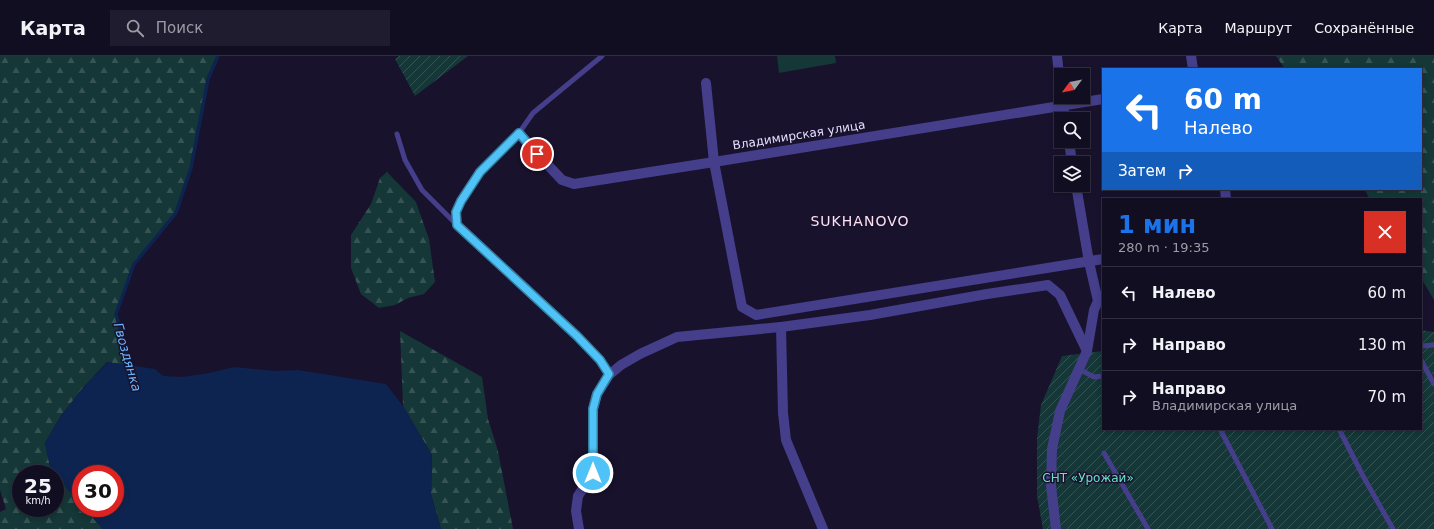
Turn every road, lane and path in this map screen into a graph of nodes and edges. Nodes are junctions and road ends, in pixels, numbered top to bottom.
1 (602, 56) edge
2 (1057, 56) edge
3 (1191, 56) edge
4 (1058, 68) edge
5 (1193, 68) edge
6 (706, 83) dead end
7 (1102, 99) edge
8 (1090, 100) edge
9 (1054, 102) edge
10 (519, 133) junction
11 (397, 134) dead end
12 (714, 162) junction
13 (1077, 192) edge
14 (457, 225) junction
15 (1102, 259) edge
16 (1089, 262) junction
17 (781, 327) junction
18 (1434, 345) edge
19 (1422, 346) edge
20 (1087, 351) junction
21 (1422, 362) edge
22 (1079, 369) junction
23 (609, 374) junction
24 (1102, 376) edge
25 (1434, 384) edge
26 (1221, 430) edge
27 (1339, 430) edge
28 (1104, 453) dead end
29 (579, 529) edge
30 (823, 529) edge
31 (1056, 529) edge
32 (1148, 529) edge
33 (1272, 529) edge
34 (1393, 529) edge

1 - 10 lane
2 - 4 street
3 - 5 street
6 - 12 street
7 - 8 street, Владимирская улица
9 - 12 street, Владимирская улица
10 - 12 street, Владимирская улица
10 - 14 lane
11 - 14 lane
12 - 16 street
13 - 16 street
14 - 23 lane
15 - 16 street
16 - 20 street
17 - 20 street
17 - 23 street
17 - 30 street
18 - 19 lane
20 - 22 street
21 - 25 lane
22 - 24 lane
22 - 31 street
23 - 29 street
26 - 33 lane
27 - 34 lane
28 - 32 lane

